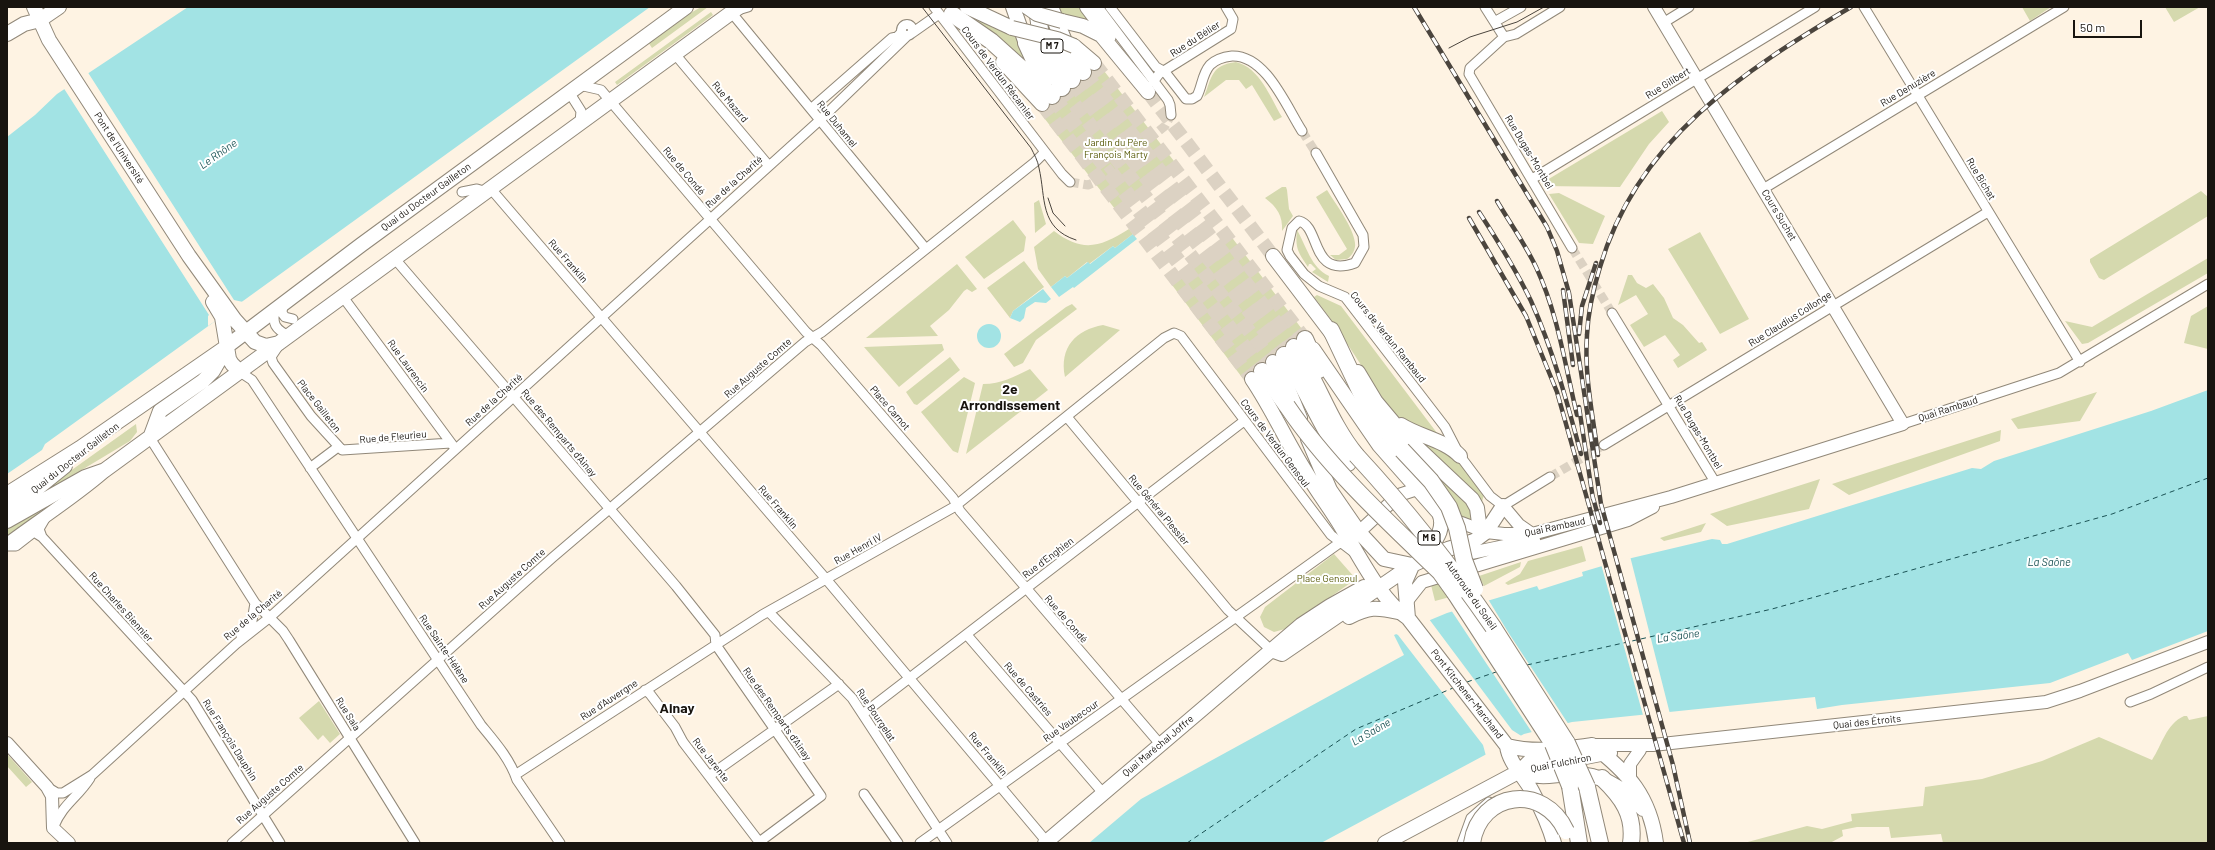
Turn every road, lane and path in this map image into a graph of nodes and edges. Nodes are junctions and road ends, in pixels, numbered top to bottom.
1 (34, 7) edge
2 (59, 7) edge
3 (686, 7) edge
4 (748, 7) edge
5 (1013, 7) edge
6 (1087, 7) edge
7 (1098, 7) edge
8 (1110, 7) edge
9 (1226, 7) edge
10 (1485, 7) edge
11 (1521, 7) edge
12 (1560, 7) edge
13 (1654, 7) edge
14 (1689, 7) edge
15 (1815, 7) edge
16 (1864, 7) edge
17 (2064, 7) edge
18 (970, 8) edge
19 (1037, 8) edge
20 (735, 10) edge
21 (942, 11) edge
22 (40, 20) junction
23 (1496, 22) junction
24 (1663, 23) junction
25 (7, 34) edge
26 (907, 34) junction
27 (1504, 38) junction
28 (1026, 43) joint
29 (674, 53) junction
30 (1165, 72) junction
31 (1696, 79) junction
32 (1068, 84) junction
33 (1151, 87) junction
34 (574, 88) junction
35 (1179, 91) junction
36 (1917, 95) junction
37 (610, 100) junction
38 (1168, 100) junction
39 (811, 109) junction
40 (1170, 115) tunnel mouth
41 (820, 120) junction
42 (580, 122) junction
43 (1302, 131) tunnel mouth
44 (1044, 152) junction
45 (1316, 153) tunnel mouth
46 (769, 166) junction
47 (1532, 179) junction
48 (1070, 182) tunnel mouth
49 (1763, 188) junction
50 (489, 190) junction
51 (462, 192) dead end
52 (1988, 212) junction
53 (709, 219) junction
54 (1572, 248) tunnel mouth
55 (926, 249) junction
56 (1273, 256) tunnel mouth
57 (395, 259) junction
58 (2208, 284) edge
59 (343, 296) junction
60 (1833, 305) junction
61 (279, 306) junction
62 (1612, 313) tunnel mouth
63 (226, 315) junction
64 (601, 317) junction
65 (293, 319) dead end
66 (1330, 330) junction
67 (245, 333) junction
68 (813, 338) junction
69 (285, 339) junction
70 (226, 347) junction
71 (1278, 359) junction
72 (2080, 362) junction
73 (246, 376) junction
74 (514, 397) junction
75 (1669, 405) junction
76 (141, 406) junction
77 (1388, 416) junction
78 (1067, 417) junction
79 (1244, 421) junction
80 (1903, 424) junction
81 (699, 432) junction
82 (150, 438) junction
83 (1604, 445) tunnel mouth
84 (453, 446) junction
85 (338, 447) junction
86 (1460, 456) junction
87 (1352, 459) junction
88 (310, 468) junction
89 (105, 470) junction
90 (1550, 477) tunnel mouth
91 (1715, 482) junction
92 (1417, 489) junction
93 (7, 494) edge
94 (1671, 497) junction
95 (1139, 502) junction
96 (957, 505) junction
97 (1503, 506) junction
98 (7, 508) edge
99 (610, 509) junction
100 (48, 512) junction
101 (1439, 513) junction
102 (7, 521) edge
103 (1483, 528) junction
104 (1591, 532) junction
105 (1532, 534) junction
106 (42, 537) junction
107 (1349, 537) junction
108 (356, 538) junction
109 (7, 545) edge
110 (1471, 553) dead end
111 (1358, 557) junction
112 (1418, 562) junction
113 (1441, 573) junction
114 (826, 579) junction
115 (1364, 587) dead end
116 (1381, 588) junction
117 (1026, 589) junction
118 (255, 603) junction
119 (1404, 610) junction
120 (769, 612) junction
121 (1235, 616) junction
122 (270, 618) junction
123 (1493, 627) junction
124 (1317, 632) junction
125 (967, 635) junction
126 (2208, 642) edge
127 (236, 644) junction
128 (716, 645) junction
129 (1271, 650) junction
130 (439, 660) junction
131 (2208, 667) edge
132 (910, 678) junction
133 (839, 684) junction
134 (645, 690) junction
135 (184, 691) junction
136 (1120, 699) junction
137 (2130, 702) dead end
138 (864, 713) junction
139 (775, 730) junction
140 (350, 739) junction
141 (1060, 742) junction
142 (7, 743) edge
143 (1160, 744) junction
144 (1592, 745) junction
145 (1653, 745) junction
146 (1507, 746) junction
147 (1640, 750) junction
148 (1553, 751) junction
149 (1604, 754) junction
150 (1520, 771) junction
151 (515, 774) junction
152 (92, 775) junction
153 (709, 776) junction
154 (1602, 778) junction
155 (1630, 779) junction
156 (1000, 785) junction
157 (47, 787) junction
158 (1532, 791) junction
159 (864, 794) dead end
160 (1102, 794) junction
161 (1461, 803) junction
162 (263, 815) junction
163 (1471, 818) junction
164 (1651, 818) junction
165 (53, 828) junction
166 (938, 830) junction
167 (1567, 837) edge
168 (1046, 842) edge
169 (70, 843) edge
170 (232, 843) edge
171 (280, 843) edge
172 (415, 843) edge
173 (560, 843) edge
174 (759, 843) edge
175 (898, 843) edge
176 (920, 843) edge
177 (947, 843) edge
178 (1385, 843) edge
179 (1462, 843) edge
180 (1472, 843) edge
181 (1554, 843) edge
182 (1579, 843) edge
183 (1600, 843) edge
184 (1631, 843) edge
185 (1656, 843) edge

1 - 22 main road, Pont de l'Université
2 - 22 main road
3 - 34 main road, Quai du Docteur Gailleton
4 - 20 street, Quai du Docteur Gailleton
5 - 28 main road
6 - 33 main road
7 - 33 street
8 - 30 street
9 - 30 street, Rue du Bélier
10 - 23 street
11 - 23 street
12 - 27 street
13 - 24 street, Cours Suchet
14 - 24 street
15 - 31 street, Rue Gilibert
16 - 36 street, Rue Bichat
17 - 36 street, Rue Denuzière
18 - 32 main road, bridge
19 - 32 highway
19 - 32 highway, M 7
19 - 33 main road, bridge
20 - 29 main road, Quai du Docteur Gailleton
20 - 39 street, Rue Duhamel
21 - 26 street, Rue de la Charité
21 - 32 highway
21 - 44 street, Cours de Verdun Récamier
22 - 25 main road
22 - 63 main road, Pont de l'Université
23 - 27 street
24 - 31 street, Cours Suchet
26 - 39 street, Rue de la Charité
26 - 41 street, Rue de la Charité
27 - 47 street, Rue Dugas-Montbel
28 - 32 highway
29 - 37 main road, Quai du Docteur Gailleton
29 - 46 street, Rue Mazard
30 - 33 street, Rue du Bélier
30 - 35 street
31 - 47 street, Rue Gilibert
31 - 49 street, Cours Suchet
33 - 38 street
34 - 37 street, Rue de Condé
34 - 42 street
34 - 61 main road, Quai du Docteur Gailleton
35 - 38 street
35 - 43 street
36 - 49 street, Rue Denuzière
36 - 52 street, Rue Bichat
37 - 42 main road, Quai du Docteur Gailleton
37 - 53 street, Rue de Condé
38 - 40 street
39 - 41 street, Rue Duhamel
41 - 46 street, Rue de la Charité
41 - 55 street, Rue Duhamel
42 - 50 main road, Quai du Docteur Gailleton
44 - 48 street, Cours de Verdun Récamier
44 - 55 street
45 - 86 street, Cours de Verdun Rambaud
46 - 53 street, Rue de la Charité
47 - 54 street, Rue Dugas-Montbel
49 - 60 street, Cours Suchet
50 - 51 street, Quai du Docteur Gailleton
50 - 57 main road, Quai du Docteur Gailleton
50 - 64 street, Rue Franklin
52 - 60 street, Rue Claudius Collonge
52 - 72 street, Rue Bichat
53 - 64 street, Rue de la Charité
53 - 68 street, Rue de Condé
55 - 68 street
56 - 66 main road
57 - 59 main road, Quai du Docteur Gailleton
57 - 74 street, Rue des Remparts d'Ainay
58 - 72 street, Quai Rambaud
59 - 69 main road, Quai du Docteur Gailleton
59 - 84 street, Rue Laurencin
60 - 75 street, Rue Claudius Collonge
60 - 80 street, Cours Suchet
61 - 65 street
61 - 67 main road, Quai du Docteur Gailleton
61 - 69 street
62 - 75 street, Rue Dugas-Montbel
63 - 67 main road, Pont de l'Université
63 - 70 main road, Pont de l'Université
64 - 74 street, Rue de la Charité
64 - 81 street, Rue Franklin
66 - 77 main road
66 - 123 highway, bridge
67 - 69 main road, Quai du Docteur Gailleton
67 - 70 main road, Quai du Docteur Gailleton
68 - 81 street, Rue Auguste Comte
68 - 96 street, Place Carnot
69 - 73 main road, Quai du Docteur Gailleton
69 - 85 street, Place Gailleton
70 - 73 main road
70 - 76 main road, Quai du Docteur Gailleton
70 - 82 main road, Quai du Docteur Gailleton
71 - 87 highway, Autoroute du Soleil / M 6
71 - 87 highway, Autoroute du Soleil / M 6
71 - 92 main road
71 - 107 main road
71 - 107 main road
71 - 113 highway, bridge
72 - 80 street, Quai Rambaud
73 - 82 main road, Quai du Docteur Gailleton
73 - 88 street
74 - 84 street, Rue de la Charité
74 - 99 street, Rue des Remparts d'Ainay
75 - 83 street, Rue Claudius Collonge
75 - 91 street, Rue Dugas-Montbel
76 - 93 main road, Quai du Docteur Gailleton
76 - 98 main road, Quai du Docteur Gailleton
77 - 86 main road
77 - 103 main road
78 - 79 street, Cours de Verdun Gensoul
78 - 95 street, Rue Général Plessier
78 - 96 street
79 - 95 street, Rue d'Enghien
79 - 107 street, Cours de Verdun Gensoul
80 - 91 street, Quai Rambaud
81 - 99 street, Rue Auguste Comte
81 - 114 street, Rue Franklin
82 - 89 main road, Quai du Docteur Gailleton
82 - 118 street, Rue Sala
84 - 85 street, Rue de Fleurieu
84 - 108 street, Rue de la Charité
85 - 88 street, Place Gailleton
86 - 97 street, Cours de Verdun Rambaud
87 - 113 highway, Autoroute du Soleil / M 6, bridge
87 - 123 highway, Autoroute du Soleil / M 6, bridge
88 - 108 street, Rue Sainte-Hélène
89 - 100 street, Quai du Docteur Gailleton
89 - 102 main road, Quai du Docteur Gailleton
90 - 97 street
91 - 94 street, Quai Rambaud
92 - 101 main road
92 - 107 street
94 - 104 street, Quai Rambaud
94 - 105 street, Quai Rambaud
95 - 117 street, Rue d'Enghien
95 - 121 street, Rue Général Plessier
96 - 114 street, Rue Henri IV
96 - 117 street, Rue de Condé
97 - 103 main road
97 - 105 street
99 - 128 street, Rue des Remparts d'Ainay
99 - 130 street, Rue Auguste Comte
100 - 106 street
100 - 109 street, Quai du Docteur Gailleton
101 - 103 street, Quai Rambaud
101 - 112 main road
103 - 105 street, Quai Rambaud
103 - 112 main road
104 - 110 street, Quai Rambaud
104 - 119 street, Quai Rambaud
106 - 109 street
106 - 135 street, Rue Charles Biennier
107 - 111 main road
107 - 111 street, Cours de Verdun Gensoul
107 - 112 main road
107 - 121 street
108 - 122 street, Rue de la Charité
108 - 130 street, Rue Sainte-Hélène
111 - 116 main road, Pont Kitchener-Marchand
112 - 116 main road
112 - 119 main road
113 - 182 highway, Autoroute du Soleil / M 6, bridge
114 - 120 street, Rue Henri IV
114 - 132 street, Rue Franklin
115 - 129 main road, Quai Maréchal Joffre
116 - 119 main road, Pont Kitchener-Marchand
116 - 124 main road
117 - 125 street, Rue d'Enghien
117 - 136 street, Rue de Condé
118 - 122 street, Rue Sala
118 - 127 street
119 - 124 main road
119 - 146 main road, Pont Kitchener-Marchand
120 - 128 street, Rue d'Auvergne
120 - 133 street, Rue Bourgelat
121 - 129 street
121 - 136 street, Rue Vaubecour
122 - 127 street, Rue de la Charité
122 - 140 street, Rue Sala
123 - 183 highway, Autoroute du Soleil / M 6, bridge
124 - 129 main road
125 - 132 street, Rue d'Enghien
125 - 141 street, Rue de Castries
126 - 145 street, Quai des Étroits
127 - 135 street, Rue de la Charité
128 - 134 street, Rue d'Auvergne
128 - 139 street, Rue des Remparts d'Ainay
129 - 143 main road, Quai Maréchal Joffre
130 - 140 street, Rue Auguste Comte
130 - 151 street, Rue Sainte-Hélène
131 - 137 street
132 - 138 street, Rue d'Enghien
132 - 156 street, Rue Franklin
133 - 138 street, Rue Bourgelat
133 - 139 street
134 - 151 street, Rue d'Auvergne
134 - 153 street, Rue Jarente
135 - 152 street, Rue de la Charité
135 - 162 street, Rue François Dauphin
136 - 141 street, Rue Vaubecour
136 - 143 street, Rue de Condé
138 - 166 street, Rue Bourgelat
139 - 153 street
139 - 174 street, Rue des Remparts d'Ainay
140 - 162 street, Rue Auguste Comte
140 - 172 street, Rue Sala
141 - 156 street, Rue Vaubecour
141 - 160 street, Rue de Castries
142 - 157 street
143 - 160 main road, Quai Maréchal Joffre
144 - 145 street, Quai Fulchiron
144 - 148 main road, Quai Fulchiron
144 - 149 main road
145 - 147 street, Quai Fulchiron
146 - 148 main road
146 - 150 main road, Pont Kitchener-Marchand
147 - 149 street, Quai Fulchiron
147 - 155 street
148 - 150 main road
149 - 150 street, Quai Fulchiron
149 - 155 main road
150 - 154 main road
150 - 158 main road, Pont Kitchener-Marchand
150 - 161 main road, Quai Fulchiron
151 - 173 street, Rue Sainte-Hélène
152 - 157 street, Rue de la Charité
152 - 165 street, Rue de la Charité
153 - 174 street, Rue Jarente
154 - 164 main road
154 - 184 highway
155 - 164 main road
156 - 166 street, Rue Vaubecour
156 - 168 street, Rue Franklin
157 - 165 street
158 - 163 street
158 - 181 main road, Pont Kitchener-Marchand
159 - 175 street
160 - 168 main road, Quai Maréchal Joffre
161 - 163 street
161 - 178 main road, Quai Fulchiron
162 - 170 street, Rue Auguste Comte
162 - 171 street, Rue François Dauphin
163 - 179 street
164 - 185 main road
165 - 169 street
166 - 176 street, Rue Vaubecour
166 - 177 street, Rue Bourgelat
167 - 180 highway, bridge

